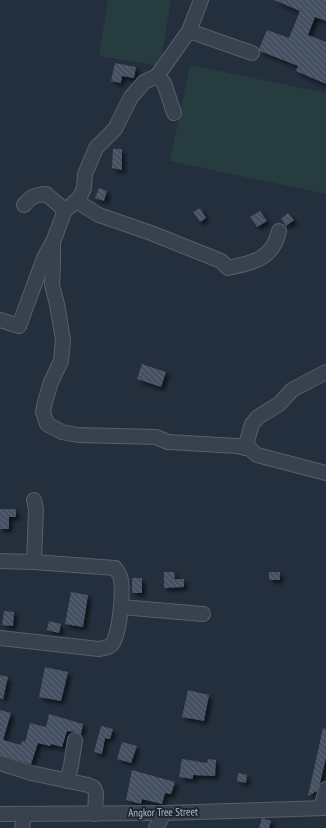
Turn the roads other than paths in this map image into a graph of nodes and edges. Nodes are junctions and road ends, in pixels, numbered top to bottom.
1 (201, 0) edge
2 (189, 31) junction
3 (252, 53) dead end
4 (157, 76) junction
5 (174, 113) dead end
6 (24, 205) dead end
7 (71, 205) junction
8 (279, 231) dead end
9 (53, 242) junction
10 (0, 320) edge
11 (326, 372) edge
12 (245, 448) junction
13 (326, 473) edge
14 (34, 500) dead end
15 (0, 561) edge
16 (34, 562) junction
17 (121, 607) junction
18 (204, 614) dead end
19 (0, 638) edge
20 (75, 740) dead end
21 (0, 763) edge
22 (67, 781) junction
23 (326, 789) edge
24 (324, 808) edge
25 (164, 813) junction
26 (0, 814) edge
27 (94, 814) junction
28 (23, 821) edge
29 (156, 828) edge

1 - 2 street
2 - 3 street
2 - 4 street
4 - 5 street
4 - 7 street
6 - 7 street
7 - 8 street
7 - 9 street
9 - 10 street
9 - 12 street
11 - 12 street
12 - 13 street
14 - 16 street
15 - 16 street
16 - 17 street
17 - 18 street
17 - 19 street
20 - 22 street
21 - 22 street
22 - 27 street
23 - 24 street
24 - 25 street, Angkor Tree Street
25 - 27 street, Angkor Tree Street
25 - 29 street
26 - 28 street, Angkor Tree Street
27 - 28 street, Angkor Tree Street

